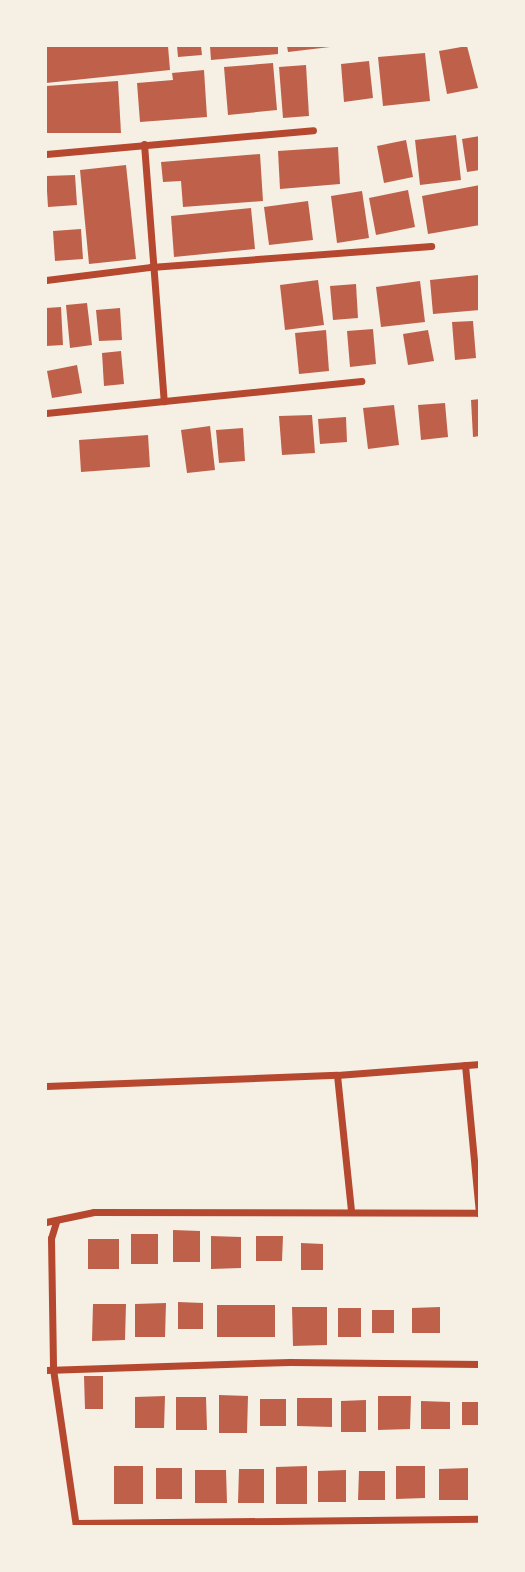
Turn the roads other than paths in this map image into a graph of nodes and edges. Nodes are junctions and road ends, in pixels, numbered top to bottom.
1 (313, 130) dead end
2 (144, 144) junction
3 (46, 154) edge
4 (430, 246) dead end
5 (151, 267) junction
6 (46, 280) edge
7 (361, 381) dead end
8 (164, 401) junction
9 (46, 413) edge
10 (480, 1064) edge
11 (465, 1065) junction
12 (337, 1075) junction
13 (46, 1086) edge
14 (351, 1210) junction
15 (479, 1213) edge
16 (46, 1222) edge
17 (56, 1222) junction
18 (480, 1364) edge
19 (49, 1369) edge
20 (480, 1519) edge
21 (236, 1523) edge
22 (389, 1523) edge
23 (76, 1525) edge

1 - 2 street
2 - 3 street
2 - 5 street
4 - 5 street
5 - 6 street
5 - 8 street
7 - 8 street
8 - 9 street
10 - 11 street
11 - 12 street
11 - 15 street
12 - 13 street
12 - 14 street
14 - 15 street
14 - 17 street
16 - 17 street
17 - 19 street
18 - 19 street
19 - 23 street
20 - 22 street
21 - 22 street
21 - 23 street

